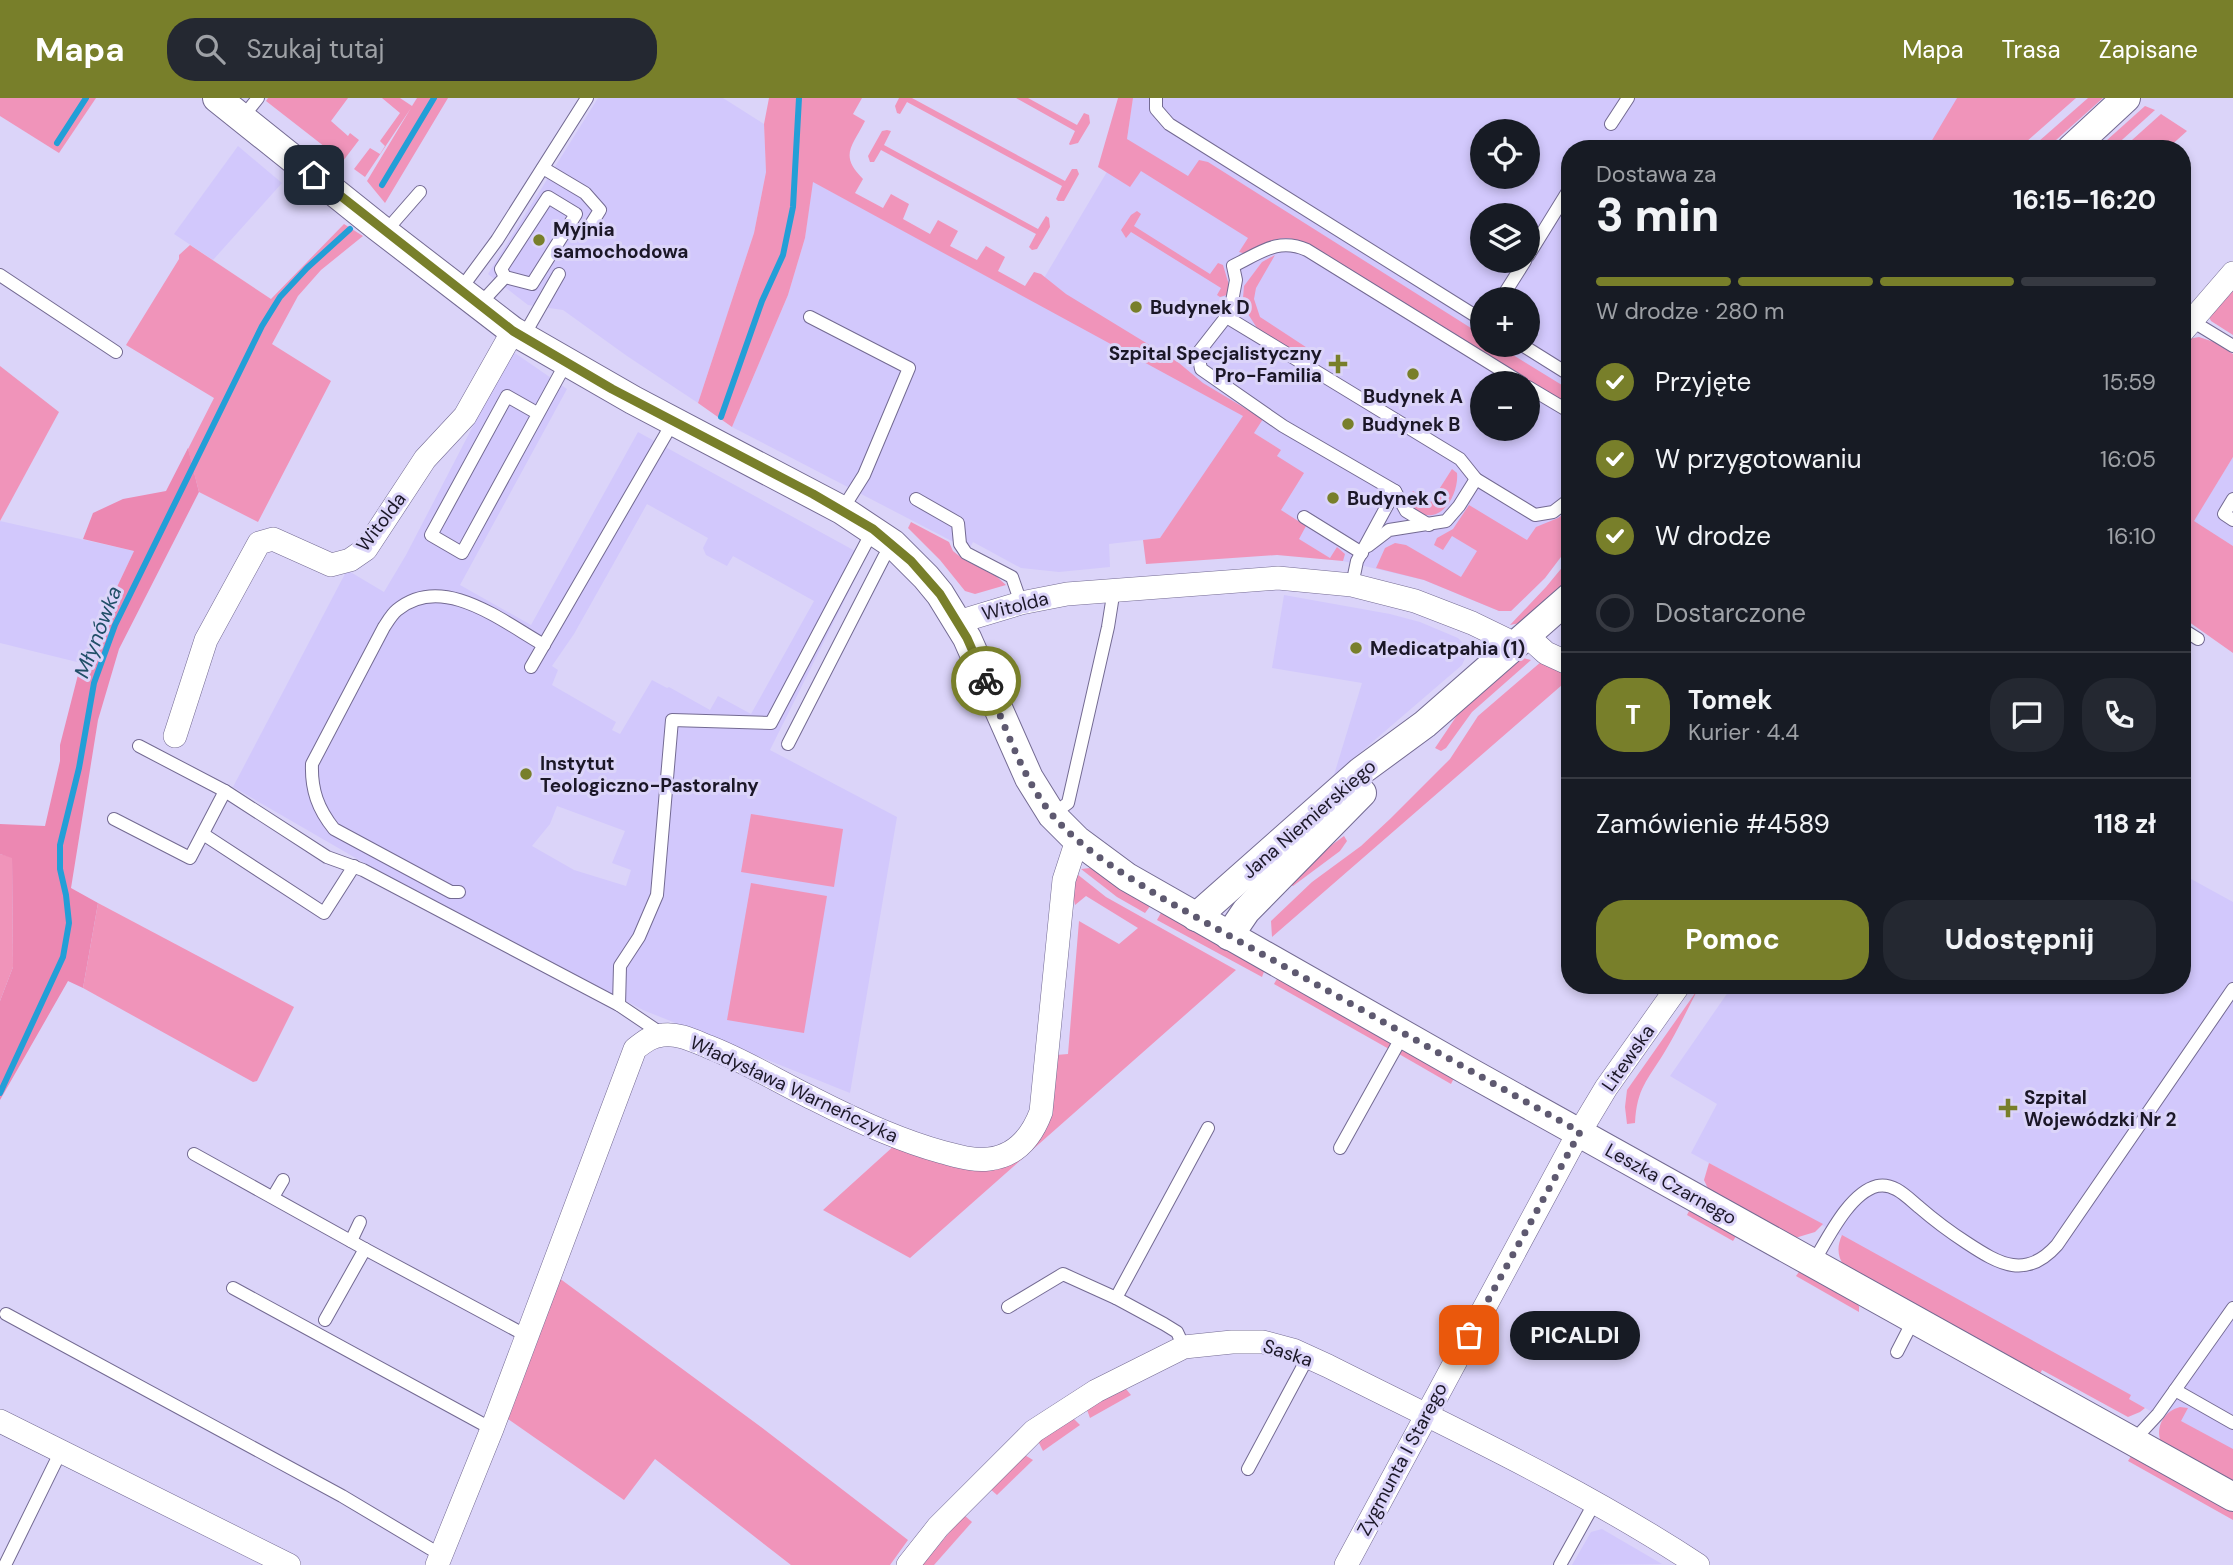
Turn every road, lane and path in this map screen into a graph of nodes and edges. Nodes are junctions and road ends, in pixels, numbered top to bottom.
1 (216, 98) edge
2 (587, 98) edge
3 (1156, 98) edge
4 (1628, 98) edge
5 (2126, 98) edge
6 (250, 108) edge
7 (1611, 124) dead end
8 (2081, 140) edge
9 (543, 168) junction
10 (420, 192) dead end
11 (1561, 203) edge
12 (590, 226) dead end
13 (385, 232) junction
14 (1540, 237) edge
15 (2233, 273) edge
16 (559, 274) dead end
17 (0, 275) edge
18 (505, 277) junction
19 (470, 298) junction
20 (1470, 312) edge
21 (1225, 316) junction
22 (810, 317) dead end
23 (2191, 321) edge
24 (2191, 328) edge
25 (518, 334) junction
26 (2233, 346) edge
27 (116, 352) dead end
28 (1540, 356) edge
29 (566, 363) junction
30 (1561, 369) edge
31 (1503, 371) edge
32 (1540, 394) edge
33 (1561, 407) edge
34 (537, 413) junction
35 (673, 422) junction
36 (1476, 479) junction
37 (1395, 491) junction
38 (916, 499) dead end
39 (2233, 499) edge
40 (1561, 506) edge
41 (842, 510) junction
42 (1304, 517) dead end
43 (2233, 520) edge
44 (1429, 524) junction
45 (883, 537) junction
46 (1362, 553) junction
47 (1352, 585) junction
48 (1114, 589) junction
49 (1021, 603) junction
50 (1561, 605) edge
51 (958, 622) junction
52 (2191, 635) edge
53 (2198, 639) dead end
54 (1519, 641) junction
55 (544, 645) junction
56 (1561, 660) edge
57 (531, 667) dead end
58 (1425, 724) junction
59 (175, 736) dead end
60 (788, 744) dead end
61 (139, 747) dead end
62 (225, 791) junction
63 (1052, 815) junction
64 (114, 819) dead end
65 (203, 834) junction
66 (1077, 840) junction
67 (354, 866) junction
68 (459, 892) dead end
69 (1196, 917) junction
70 (1229, 936) junction
71 (2233, 989) edge
72 (1673, 994) edge
73 (619, 1005) junction
74 (2227, 1010) edge
75 (662, 1034) junction
76 (1404, 1034) junction
77 (1208, 1128) dead end
78 (1580, 1132) junction
79 (1340, 1148) dead end
80 (194, 1154) dead end
81 (282, 1180) dead end
82 (273, 1197) junction
83 (360, 1222) dead end
84 (351, 1241) junction
85 (365, 1249) junction
86 (1813, 1263) junction
87 (233, 1288) dead end
88 (1116, 1298) junction
89 (1008, 1307) dead end
90 (2233, 1308) edge
91 (6, 1314) dead end
92 (1914, 1319) junction
93 (325, 1320) dead end
94 (527, 1336) junction
95 (1184, 1347) junction
96 (1897, 1352) dead end
97 (1308, 1357) junction
98 (2175, 1390) junction
99 (1426, 1415) junction
100 (0, 1421) edge
101 (2233, 1423) edge
102 (492, 1429) junction
103 (2133, 1441) junction
104 (61, 1451) junction
105 (1248, 1469) dead end
106 (2233, 1497) edge
107 (1595, 1502) junction
108 (439, 1560) edge
109 (5, 1565) edge
110 (289, 1565) edge
111 (908, 1565) edge
112 (1346, 1565) edge
113 (1560, 1565) edge
114 (1698, 1565) edge

1 - 6 street, Witolda
2 - 9 lane
3 - 20 lane
4 - 7 lane
5 - 8 street
6 - 13 street, Witolda
9 - 12 lane
9 - 19 lane
10 - 13 lane
11 - 14 lane
13 - 19 street, Witolda
15 - 23 street
16 - 25 lane
17 - 27 lane
18 - 18 lane
18 - 19 lane
19 - 25 street, Witolda
21 - 31 lane
21 - 36 lane
21 - 37 lane
22 - 41 lane
24 - 26 lane
25 - 29 street, Witolda
25 - 59 street, Witolda
28 - 30 lane
29 - 34 lane
29 - 35 street, Witolda
32 - 33 lane
34 - 34 lane
35 - 41 street, Witolda
35 - 55 lane
36 - 40 lane
36 - 44 lane
37 - 44 lane
37 - 46 lane
38 - 49 lane
39 - 43 lane
41 - 45 street, Witolda
42 - 46 lane
44 - 46 lane
45 - 51 street, Witolda
45 - 60 lane
45 - 73 lane
46 - 47 lane
47 - 48 street, Witolda
47 - 54 street, Witolda
48 - 49 street, Witolda
48 - 63 lane
49 - 51 street, Witolda
50 - 54 street, Jana Niemierskiego
51 - 63 street, Leszka Czarnego
52 - 53 lane
54 - 56 street, Witolda
54 - 58 street, Jana Niemierskiego
55 - 57 lane
55 - 68 lane
58 - 69 street, Jana Niemierskiego
58 - 70 street, Jana Niemierskiego
61 - 62 lane
62 - 65 lane
62 - 67 lane
63 - 66 street, Leszka Czarnego
64 - 65 lane
65 - 67 lane
66 - 69 street, Leszka Czarnego
66 - 75 street, Władysława Warneńczyka
67 - 73 lane
69 - 70 street, Leszka Czarnego
70 - 76 street, Leszka Czarnego
71 - 74 lane
72 - 78 street, Litewska
73 - 75 lane
74 - 86 lane
75 - 94 street
76 - 78 street, Leszka Czarnego
76 - 79 lane
77 - 88 lane
78 - 86 street, Leszka Czarnego
78 - 99 street, Zygmunta I Starego
80 - 82 lane
81 - 82 lane
82 - 84 lane
83 - 84 lane
84 - 85 lane
85 - 93 lane
85 - 94 lane
86 - 92 street, Leszka Czarnego
87 - 102 lane
88 - 89 lane
88 - 95 lane
90 - 98 lane
91 - 108 lane
92 - 96 lane
92 - 103 street, Leszka Czarnego
94 - 102 street
95 - 97 street, Saska
95 - 111 street, Saska
97 - 99 street, Saska
97 - 105 lane
98 - 101 lane
98 - 103 lane
99 - 107 street, Saska
99 - 112 street, Zygmunta I Starego
100 - 104 street
102 - 108 street
103 - 106 street, Leszka Czarnego
104 - 109 lane
104 - 110 street
107 - 113 lane
107 - 114 street, Saska

